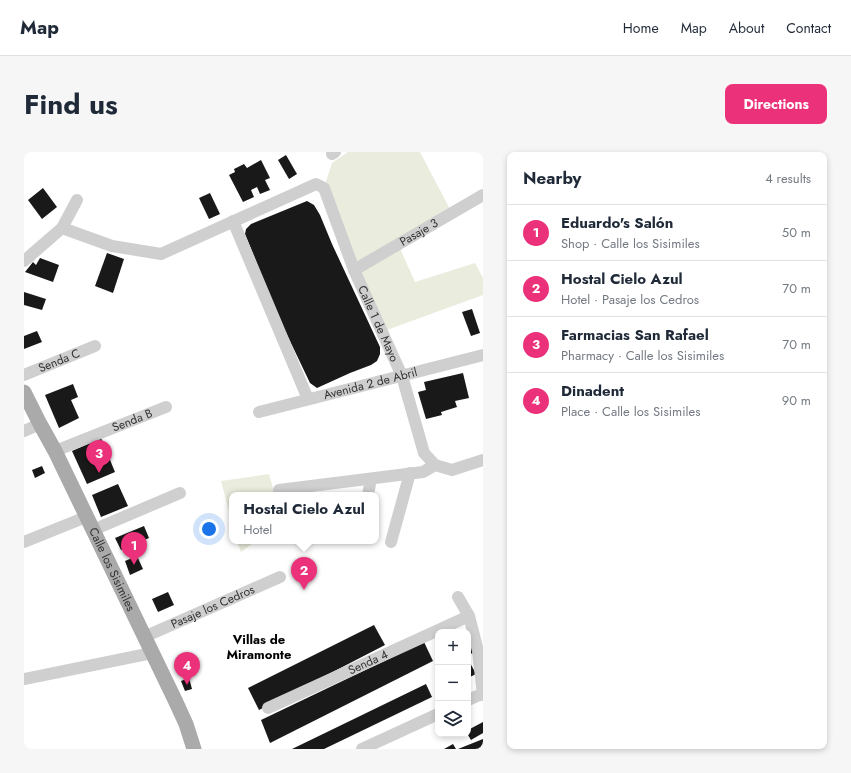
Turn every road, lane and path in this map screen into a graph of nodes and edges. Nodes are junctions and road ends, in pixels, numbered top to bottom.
1 (483, 195) edge
2 (77, 200) dead end
3 (233, 221) junction
4 (62, 228) junction
5 (24, 261) edge
6 (354, 270) junction
7 (95, 346) dead end
8 (483, 355) edge
9 (24, 375) edge
10 (402, 376) junction
11 (24, 392) edge
12 (308, 399) junction
13 (166, 407) dead end
14 (259, 412) dead end
15 (40, 424) junction
16 (24, 431) edge
17 (55, 451) junction
18 (483, 460) edge
19 (435, 465) junction
20 (410, 474) junction
21 (371, 479) junction
22 (279, 490) dead end
23 (312, 491) edge
24 (369, 492) edge
25 (180, 493) dead end
26 (90, 524) junction
27 (24, 542) edge
28 (391, 542) dead end
29 (280, 577) dead end
30 (458, 597) dead end
31 (469, 616) junction
32 (144, 638) junction
33 (152, 653) junction
34 (24, 679) edge
35 (483, 694) edge
36 (471, 699) edge
37 (268, 708) dead end
38 (435, 715) edge
39 (194, 749) edge
40 (362, 749) edge

1 - 6 street, Pasaje 3
2 - 4 street
3 - 4 street
3 - 6 street, Calle 1 de Mayo
3 - 12 street
4 - 5 street
6 - 10 street, Calle 1 de Mayo
7 - 9 street, Senda C
8 - 10 street, Avenida 2 de Abril
10 - 12 street, Avenida 2 de Abril
10 - 19 street, Calle 1 de Mayo
11 - 15 main road, Calle los Sisimiles
12 - 14 street, Avenida 2 de Abril
13 - 17 street, Senda B
15 - 16 street
15 - 17 main road, Calle los Sisimiles
17 - 26 main road, Calle los Sisimiles
18 - 19 street
19 - 20 street
20 - 21 street
20 - 28 street
21 - 23 street
21 - 24 street
22 - 23 street
25 - 26 street
26 - 27 street
26 - 32 main road, Calle los Sisimiles
29 - 32 street, Pasaje los Cedros
30 - 31 street
31 - 35 street
31 - 37 street, Senda 4
32 - 33 main road, Calle los Sisimiles
33 - 34 street
33 - 39 main road, Calle los Sisimiles
35 - 36 street
38 - 40 street

